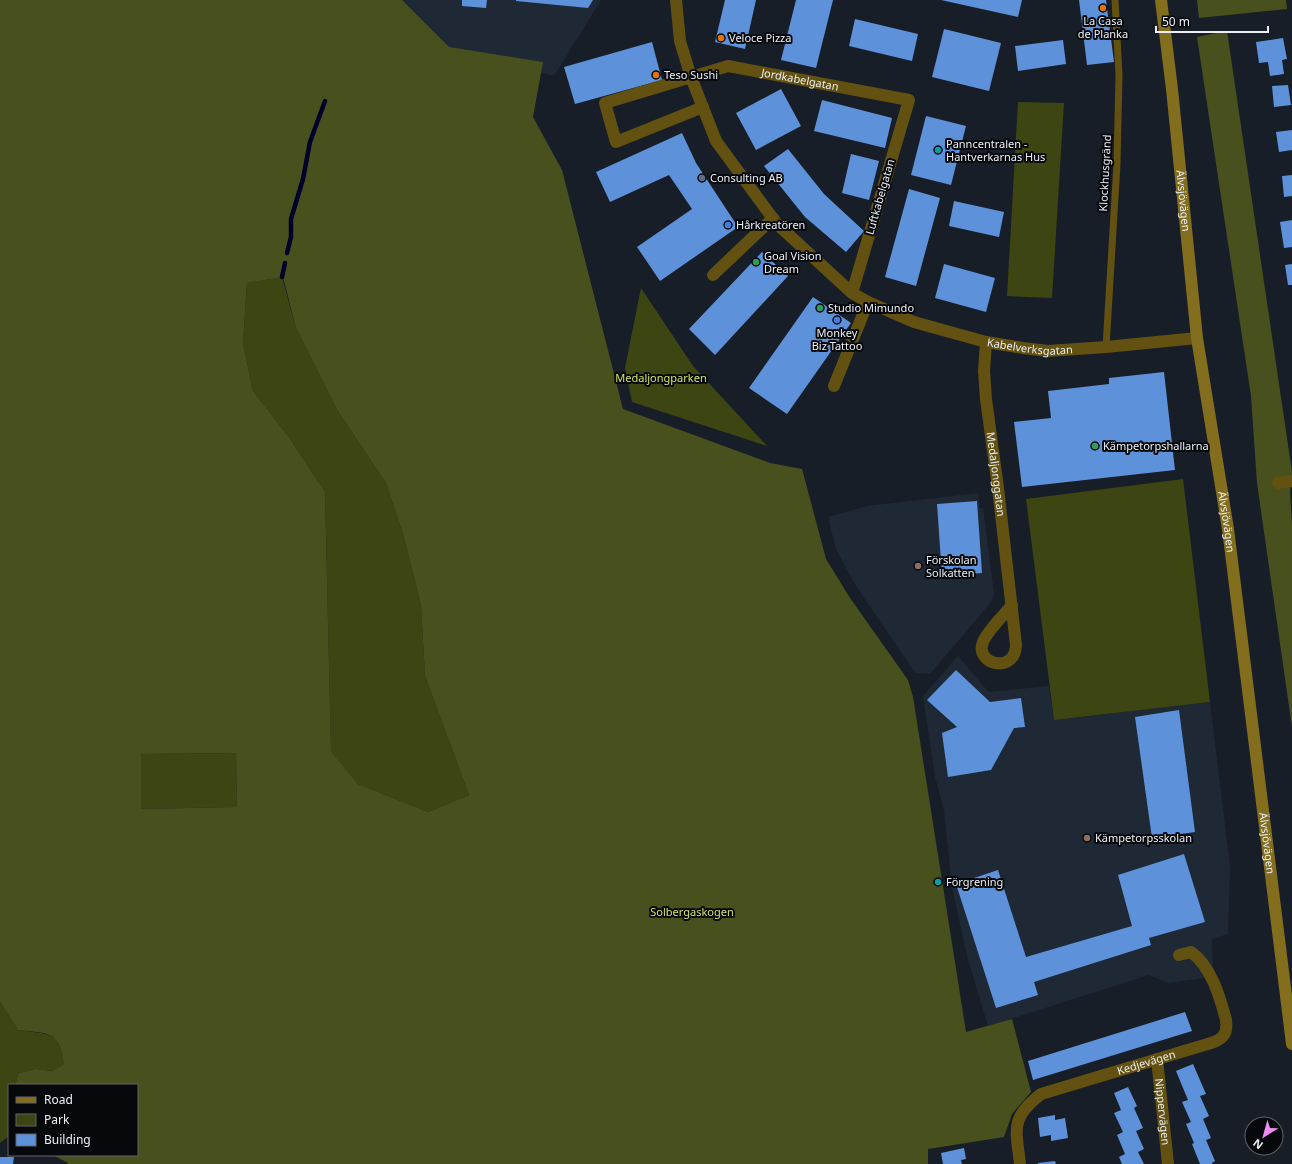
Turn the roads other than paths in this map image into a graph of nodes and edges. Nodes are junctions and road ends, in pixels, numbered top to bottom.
1 (676, 0) edge
2 (1115, 0) edge
3 (1161, 0) edge
4 (691, 77) junction
5 (909, 100) joint
6 (703, 107) junction
7 (773, 218) junction
8 (712, 275) dead end
9 (852, 293) junction
10 (868, 302) junction
11 (1198, 338) junction
12 (986, 342) junction
13 (1106, 347) junction
14 (834, 386) dead end
15 (1292, 481) edge
16 (1278, 483) dead end
17 (1012, 606) dead end
18 (1180, 955) dead end
19 (1292, 1044) edge
20 (1157, 1059) junction
21 (1020, 1164) edge
22 (1168, 1164) edge

1 - 4 street, Kabelverksgatan
2 - 13 lane, Klockhusgränd
3 - 11 main road, Älvsjövägen
4 - 5 street, Jordkabelgatan
4 - 6 street, Kabelverksgatan
4 - 6 street
5 - 9 street, Luftkabelgatan
6 - 7 street, Kabelverksgatan
7 - 8 street
7 - 9 street, Kabelverksgatan
9 - 10 street, Kabelverksgatan
10 - 12 street, Kabelverksgatan
10 - 14 street
11 - 13 street, Kabelverksgatan
11 - 19 main road, Älvsjövägen
12 - 13 street, Kabelverksgatan
12 - 17 street, Medaljonggatan
15 - 16 street
18 - 20 street, Kedjevägen
20 - 21 street, Kedjevägen
20 - 22 street, Nippervägen

